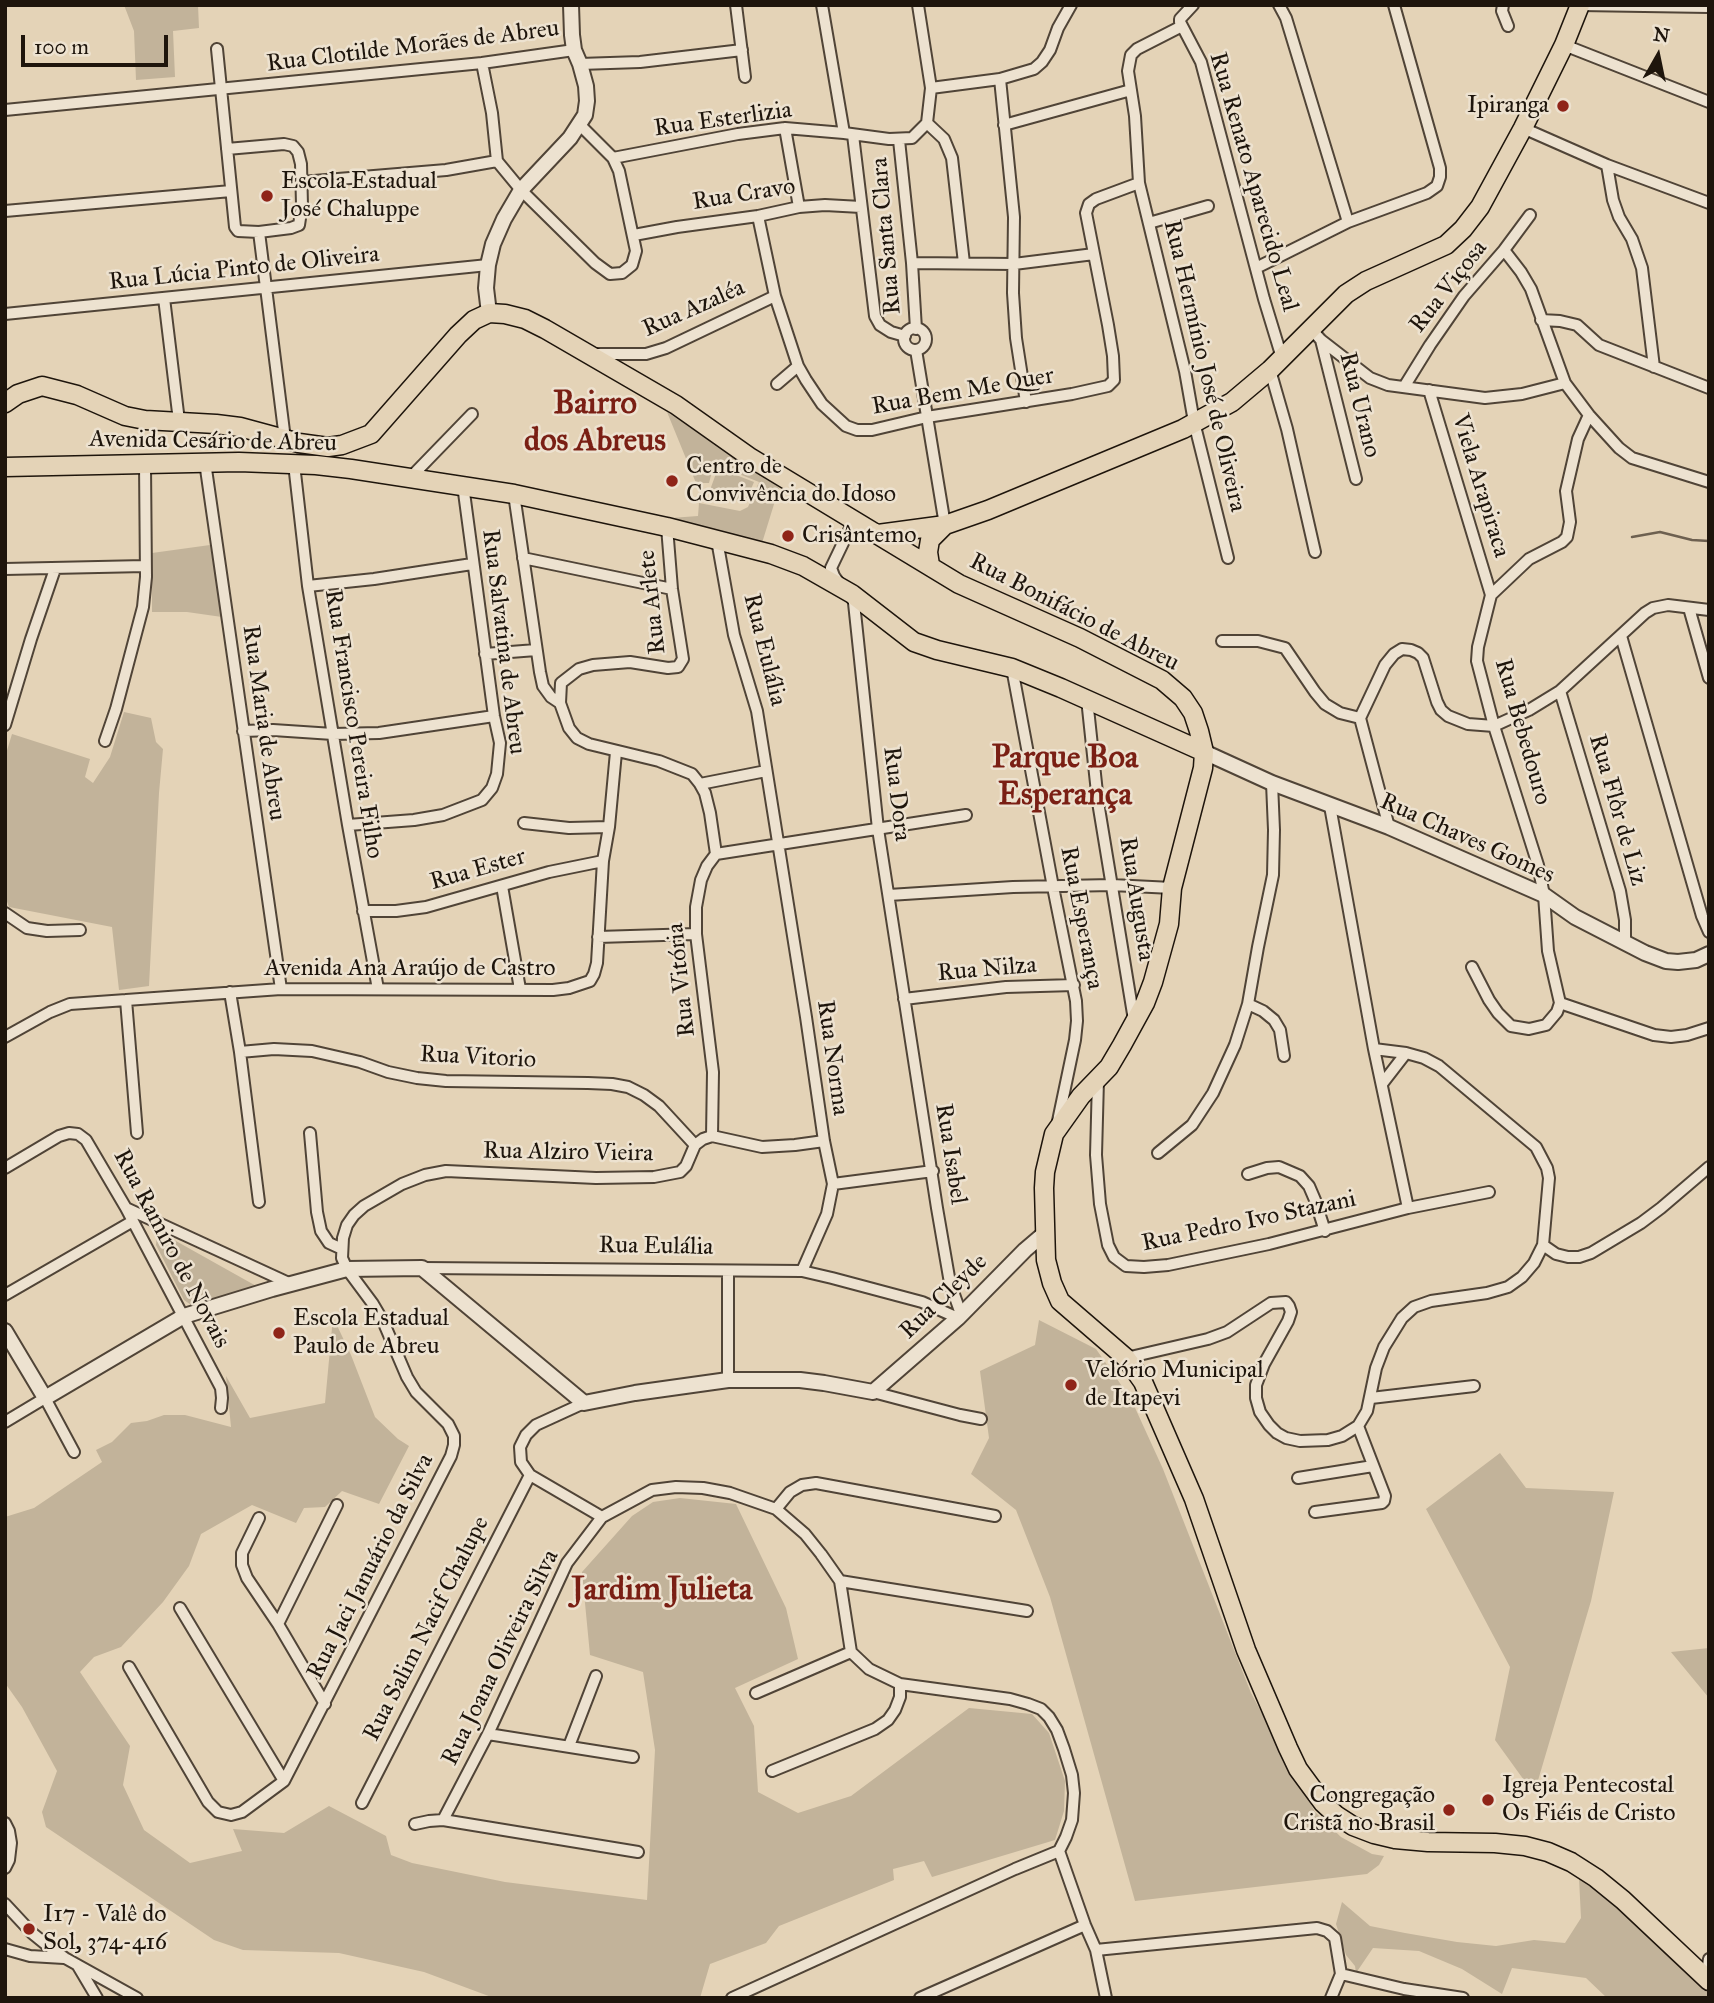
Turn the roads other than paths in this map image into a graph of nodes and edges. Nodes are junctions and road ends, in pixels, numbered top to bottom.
1 (571, 5) edge
2 (736, 5) edge
3 (822, 5) edge
4 (918, 5) edge
5 (1072, 5) edge
6 (1193, 5) edge
7 (1279, 5) edge
8 (1394, 5) edge
9 (1580, 5) edge
10 (1673, 6) edge
11 (1709, 6) edge
12 (1502, 7) edge
13 (1181, 23) junction
14 (1508, 26) dead end
15 (1564, 45) junction
16 (217, 49) dead end
17 (742, 50) junction
18 (577, 57) junction
19 (482, 64) junction
20 (745, 77) dead end
21 (1000, 79) junction
22 (931, 88) junction
23 (222, 89) junction
24 (1131, 90) junction
25 (1709, 102) edge
26 (5, 110) edge
27 (927, 122) junction
28 (580, 125) junction
29 (1004, 125) junction
30 (785, 128) junction
31 (1522, 128) junction
32 (848, 134) junction
33 (899, 140) junction
34 (228, 149) junction
35 (613, 158) junction
36 (497, 161) junction
37 (1607, 165) junction
38 (302, 182) junction
39 (1139, 183) junction
40 (521, 190) junction
41 (231, 191) junction
42 (1709, 204) edge
43 (1208, 206) dead end
44 (799, 207) junction
45 (861, 207) junction
46 (5, 211) edge
47 (1530, 215) dead end
48 (758, 216) junction
49 (1348, 222) junction
50 (1149, 223) junction
51 (259, 232) junction
52 (634, 235) junction
53 (1504, 250) junction
54 (1094, 254) junction
55 (912, 263) junction
56 (964, 263) junction
57 (1014, 264) junction
58 (488, 265) junction
59 (1256, 268) junction
60 (265, 288) junction
61 (775, 296) junction
62 (164, 298) junction
63 (489, 313) junction
64 (5, 314) edge
65 (1541, 320) junction
66 (916, 329) junction
67 (1316, 335) junction
68 (905, 336) junction
69 (916, 350) junction
70 (587, 354) junction
71 (1276, 364) junction
72 (798, 366) junction
73 (1654, 367) junction
74 (1565, 383) junction
75 (777, 384) dead end
76 (1405, 387) junction
77 (1709, 388) edge
78 (1429, 390) junction
79 (1026, 402) junction
80 (5, 403) edge
81 (472, 414) dead end
82 (1589, 415) junction
83 (927, 417) junction
84 (179, 421) junction
85 (1194, 422) junction
86 (371, 434) junction
87 (285, 439) junction
88 (205, 463) junction
89 (294, 464) junction
90 (145, 465) junction
91 (5, 467) edge
92 (352, 469) junction
93 (410, 478) junction
94 (1356, 479) dead end
95 (1709, 482) edge
96 (463, 485) junction
97 (514, 494) junction
98 (854, 520) junction
99 (945, 525) junction
100 (667, 527) junction
101 (878, 534) junction
102 (717, 540) junction
103 (1315, 552) dead end
104 (523, 558) junction
105 (1228, 558) dead end
106 (472, 564) junction
107 (930, 565) junction
108 (145, 566) junction
109 (809, 568) junction
110 (831, 568) junction
111 (5, 569) edge
112 (55, 569) junction
113 (308, 586) junction
114 (672, 589) junction
115 (847, 591) junction
116 (1491, 595) junction
117 (1689, 608) junction
118 (1709, 610) edge
119 (1621, 636) junction
120 (1222, 641) dead end
121 (536, 650) junction
122 (485, 654) junction
123 (1012, 668) junction
124 (1709, 678) edge
125 (1560, 691) junction
126 (1087, 699) junction
127 (560, 703) junction
128 (494, 716) junction
129 (1360, 718) junction
130 (5, 725) edge
131 (1494, 726) junction
132 (243, 731) junction
133 (333, 734) junction
134 (104, 741) dead end
135 (616, 752) junction
136 (1204, 752) junction
137 (766, 771) junction
138 (1272, 783) junction
139 (700, 784) junction
140 (1330, 806) junction
141 (966, 815) dead end
142 (524, 823) dead end
143 (348, 825) junction
144 (609, 827) junction
145 (1389, 827) junction
146 (878, 829) junction
147 (778, 845) junction
148 (716, 854) junction
149 (603, 861) junction
150 (502, 886) junction
151 (1112, 886) junction
152 (1053, 887) junction
153 (1172, 888) junction
154 (889, 895) junction
155 (1544, 895) junction
156 (363, 911) junction
157 (5, 913) edge
158 (80, 930) dead end
159 (1709, 932) edge
160 (696, 934) junction
161 (598, 937) junction
162 (1625, 941) junction
163 (1709, 954) edge
164 (1472, 967) dead end
165 (1074, 985) junction
166 (281, 989) junction
167 (378, 989) junction
168 (520, 989) junction
169 (230, 992) junction
170 (904, 999) junction
171 (126, 1000) junction
172 (1560, 1003) junction
173 (1248, 1004) junction
174 (1134, 1023) junction
175 (1709, 1028) edge
176 (5, 1038) edge
177 (1374, 1049) junction
178 (240, 1052) junction
179 (1406, 1053) junction
180 (1283, 1056) dead end
181 (1098, 1080) junction
182 (1382, 1084) junction
183 (136, 1133) dead end
184 (310, 1133) dead end
185 (1054, 1134) junction
186 (712, 1136) junction
187 (824, 1141) junction
188 (695, 1145) junction
189 (1158, 1153) dead end
190 (6, 1165) edge
191 (1709, 1167) edge
192 (933, 1171) junction
193 (1248, 1174) dead end
194 (833, 1184) junction
195 (1489, 1192) dead end
196 (258, 1202) dead end
197 (126, 1208) junction
198 (1408, 1208) junction
199 (133, 1221) junction
200 (1325, 1231) junction
201 (1045, 1233) junction
202 (1543, 1245) junction
203 (342, 1249) junction
204 (422, 1268) junction
205 (346, 1269) junction
206 (728, 1271) junction
207 (802, 1271) junction
208 (291, 1284) junction
209 (5, 1295) edge
210 (184, 1316) junction
211 (959, 1316) junction
212 (5, 1331) edge
213 (1126, 1358) junction
214 (728, 1380) junction
215 (1474, 1386) dead end
216 (873, 1392) junction
217 (45, 1398) junction
218 (1371, 1398) junction
219 (584, 1403) junction
220 (221, 1408) dead end
221 (981, 1419) dead end
222 (5, 1422) edge
223 (1358, 1426) junction
224 (74, 1452) dead end
225 (1373, 1466) junction
226 (530, 1475) junction
227 (1298, 1478) dead end
228 (337, 1505) dead end
229 (776, 1509) junction
230 (1315, 1512) dead end
231 (995, 1516) dead end
232 (602, 1517) junction
233 (259, 1518) dead end
234 (840, 1581) junction
235 (180, 1608) dead end
236 (1027, 1611) dead end
237 (278, 1624) junction
238 (851, 1652) junction
239 (129, 1667) dead end
240 (596, 1676) dead end
241 (900, 1684) junction
242 (756, 1693) dead end
243 (325, 1704) junction
244 (488, 1734) junction
245 (569, 1746) junction
246 (633, 1757) dead end
247 (772, 1770) dead end
248 (284, 1782) junction
249 (362, 1802) dead end
250 (443, 1820) junction
251 (5, 1823) edge
252 (415, 1824) dead end
253 (1059, 1851) junction
254 (638, 1852) dead end
255 (5, 1868) edge
256 (5, 1904) edge
257 (1084, 1925) junction
258 (5, 1949) edge
259 (1096, 1950) junction
260 (65, 1958) junction
261 (1709, 1959) edge
262 (77, 1963) junction
263 (1341, 1974) junction
264 (1707, 1980) edge
265 (1404, 1993) edge
266 (97, 1998) edge
267 (137, 1998) edge
268 (732, 1998) edge
269 (920, 1998) edge
270 (1106, 1998) edge
271 (1331, 1998) edge
272 (1463, 1998) edge

1 - 18 street
2 - 17 street
3 - 32 street
4 - 22 street
5 - 21 street
6 - 13 street
7 - 49 street
8 - 49 street
9 - 10 street
9 - 15 main road
10 - 11 street
12 - 14 street
13 - 24 street, Rua Hermínio José de Oliveira
13 - 59 street, Rua Renato Aparecido Leal
15 - 25 street
15 - 31 main road
16 - 23 street
17 - 18 street, Rua Clotilde Morães de Abreu
17 - 20 street
18 - 19 street, Rua Clotilde Morães de Abreu
18 - 28 street
19 - 23 street, Rua Clotilde Morães de Abreu
19 - 36 street
21 - 22 street
21 - 29 street
22 - 27 street
23 - 26 street, Rua Clotilde Morães de Abreu
23 - 34 street
24 - 29 street
24 - 39 street, Rua Hermínio José de Oliveira
27 - 33 street
27 - 56 street
28 - 35 street
28 - 40 street
29 - 57 street
30 - 32 street, Rua Esterlizia
30 - 35 street, Rua Esterlizia
30 - 44 street
31 - 37 street
31 - 67 main road
32 - 33 street, Rua Esterlizia
32 - 45 street
33 - 55 street, Rua Santa Clara
34 - 38 street
34 - 41 street
35 - 52 street
36 - 38 street
36 - 40 street
37 - 42 street
37 - 73 street
38 - 51 street
39 - 50 street, Rua Hermínio José de Oliveira
39 - 54 street
40 - 52 street
40 - 58 street
41 - 46 street
41 - 51 street
43 - 50 street
44 - 45 street, Rua Cravo
44 - 48 street, Rua Cravo
45 - 68 street
47 - 53 street, Rua Viçosa
48 - 52 street, Rua Cravo
48 - 61 street, Rua Bem Me Quer
49 - 59 street
50 - 85 street, Rua Hermínio José de Oliveira
51 - 60 street
53 - 65 street
53 - 76 street, Rua Viçosa
54 - 57 street
54 - 79 street, Rua Bem Me Quer
55 - 56 street
55 - 66 street, Rua Santa Clara
56 - 57 street
57 - 79 street
58 - 60 street, Rua Lúcia Pinto de Oliveira
58 - 63 street
59 - 71 street, Rua Renato Aparecido Leal
60 - 62 street, Rua Lúcia Pinto de Oliveira
60 - 87 street
61 - 70 street, Rua Azaléa
61 - 72 street, Rua Bem Me Quer
62 - 64 street, Rua Lúcia Pinto de Oliveira
62 - 84 street
63 - 70 main road, Rua Bonifácio de Abreu
63 - 86 main road
65 - 73 street
65 - 74 street
66 - 68 street
66 - 69 street
67 - 71 main road
67 - 76 street
67 - 94 street, Rua Urano
68 - 69 street
69 - 83 street
70 - 98 main road, Rua Bonifácio de Abreu
71 - 85 main road
71 - 103 street, Rua Renato Aparecido Leal
72 - 75 street
72 - 83 street, Rua Bem Me Quer
73 - 77 street
74 - 78 street
74 - 82 street
76 - 78 street
78 - 116 street, Viela Arapiraca
79 - 83 street, Rua Bem Me Quer
80 - 84 main road
81 - 93 street
82 - 95 street
82 - 116 street
83 - 99 street
84 - 87 main road
85 - 99 main road
85 - 105 street, Rua Hermínio José de Oliveira
86 - 87 main road
86 - 92 main road
88 - 89 main road, Avenida Cesário de Abreu
88 - 90 main road, Avenida Cesário de Abreu
88 - 132 street, Rua Maria de Abreu
89 - 92 main road, Avenida Cesário de Abreu
89 - 113 street, Rua Francisco Pereira Filho
90 - 91 main road, Avenida Cesário de Abreu
90 - 108 street
92 - 93 main road, Avenida Cesário de Abreu
93 - 96 main road, Avenida Cesário de Abreu
96 - 97 main road, Avenida Cesário de Abreu
96 - 106 street, Rua Salvatina de Abreu
97 - 100 main road, Avenida Cesário de Abreu
97 - 104 street
98 - 101 main road, Rua Bonifácio de Abreu
98 - 110 street
99 - 101 main road
99 - 107 main road
100 - 102 main road, Avenida Cesário de Abreu
100 - 114 street, Rua Arlete
101 - 107 main road, Rua Bonifácio de Abreu
102 - 109 main road, Avenida Cesário de Abreu
102 - 137 street, Rua Eulália
104 - 114 street
104 - 121 street
106 - 113 street
106 - 122 street, Rua Salvatina de Abreu
107 - 136 main road, Rua Bonifácio de Abreu
108 - 112 street
108 - 134 street
109 - 110 street
109 - 115 main road, Avenida Cesário de Abreu
110 - 115 street
111 - 112 street
112 - 130 street
113 - 133 street, Rua Francisco Pereira Filho
114 - 127 street, Rua Arlete
115 - 123 main road, Avenida Cesário de Abreu
115 - 146 street, Rua Dora
116 - 131 street, Rua Bebedouro
117 - 118 street
117 - 119 street
117 - 124 street
119 - 125 street
119 - 159 street
120 - 129 street
121 - 122 street
121 - 127 street
122 - 128 street, Rua Salvatina de Abreu
123 - 126 main road, Avenida Cesário de Abreu
123 - 152 street, Rua Esperança
125 - 131 street
125 - 162 street, Rua Flôr de Liz
126 - 136 main road, Avenida Cesário de Abreu
126 - 151 street, Rua Augusta
127 - 135 street
128 - 133 street
128 - 143 street, Rua Salvatina de Abreu
129 - 131 street
129 - 145 street
131 - 155 street, Rua Bebedouro
132 - 133 street
132 - 166 street, Rua Maria de Abreu
133 - 143 street, Rua Francisco Pereira Filho
135 - 139 street
135 - 144 street, Avenida Ana Araújo de Castro
136 - 138 street, Rua Chaves Gomes
136 - 153 main road, Rua Bonifácio de Abreu
137 - 139 street
137 - 147 street, Rua Eulália
138 - 140 street, Rua Chaves Gomes
138 - 173 street
139 - 148 street
140 - 145 street, Rua Chaves Gomes
140 - 177 street
141 - 146 street
142 - 144 street
143 - 156 street, Rua Francisco Pereira Filho
144 - 149 street, Avenida Ana Araújo de Castro
145 - 155 street, Rua Chaves Gomes
146 - 147 street
146 - 154 street, Rua Dora
147 - 148 street
147 - 187 street, Rua Norma
148 - 160 street, Rua Vitória
149 - 150 street, Rua Ester
149 - 161 street, Avenida Ana Araújo de Castro
150 - 156 street, Rua Ester
150 - 168 street
151 - 152 street
151 - 153 street
151 - 174 street, Rua Augusta
152 - 154 street
152 - 165 street, Rua Esperança
153 - 174 main road, Rua Bonifácio de Abreu
154 - 170 street, Rua Dora
155 - 162 street, Rua Chaves Gomes
155 - 172 street, Rua Bebedouro
156 - 167 street, Rua Francisco Pereira Filho
157 - 158 street
160 - 161 street
160 - 186 street, Rua Vitória
161 - 168 street, Avenida Ana Araújo de Castro
162 - 163 street, Rua Chaves Gomes
164 - 172 street
165 - 170 street, Rua Nilza
165 - 185 street, Rua Esperança
166 - 167 street, Avenida Ana Araújo de Castro
166 - 169 street, Avenida Ana Araújo de Castro
167 - 168 street, Avenida Ana Araújo de Castro
169 - 171 street, Avenida Ana Araújo de Castro
169 - 178 street
170 - 192 street, Rua Isabel
171 - 176 street, Avenida Ana Araújo de Castro
171 - 183 street
172 - 175 street
173 - 180 street
173 - 189 street
174 - 181 main road, Rua Bonifácio de Abreu
177 - 179 street
177 - 182 street
178 - 188 street, Rua Vitorio
178 - 196 street
179 - 182 street
179 - 202 street
181 - 185 main road, Rua Bonifácio de Abreu
181 - 200 street, Rua Pedro Ivo Stazani
182 - 198 street
184 - 203 street
185 - 201 main road, Rua Bonifácio de Abreu
186 - 187 street
186 - 188 street, Rua Alziro Vieira
187 - 194 street, Rua Norma
188 - 203 street, Rua Alziro Vieira
190 - 197 street, Rua Ramiro de Novais
191 - 202 street
192 - 194 street
192 - 211 street, Rua Isabel
193 - 200 street
194 - 207 street, Rua Norma
195 - 198 street, Rua Pedro Ivo Stazani
197 - 199 street, Rua Ramiro de Novais
197 - 208 street
198 - 200 street, Rua Pedro Ivo Stazani
199 - 209 street
199 - 210 street, Rua Ramiro de Novais
201 - 211 street, Rua Cleyde
201 - 213 main road, Rua Bonifácio de Abreu
202 - 218 street
203 - 205 street
204 - 205 street, Rua Eulália
204 - 206 street, Rua Eulália
204 - 219 street
205 - 208 street, Rua Eulália
205 - 243 street, Rua Jaci Januário da Silva
206 - 207 street, Rua Eulália
206 - 214 street
207 - 211 street, Rua Eulália
208 - 210 street, Rua Eulália
210 - 217 street, Rua Eulália
210 - 220 street, Rua Ramiro de Novais
211 - 216 street, Rua Cleyde
212 - 217 street
213 - 223 street
213 - 264 main road, Rua Bonifácio de Abreu
214 - 216 street
214 - 219 street
215 - 218 street
216 - 221 street
217 - 222 street
217 - 224 street
218 - 223 street
219 - 226 street
223 - 225 street
225 - 227 street
225 - 230 street
226 - 232 street
226 - 249 street, Rua Salim Nacif Chalupe
228 - 237 street
229 - 231 street
229 - 232 street
229 - 234 street
232 - 244 street, Rua Joana Oliveira Silva
233 - 237 street
234 - 236 street
234 - 238 street
235 - 248 street
237 - 243 street
238 - 241 street
238 - 242 street
239 - 248 street
240 - 245 street
241 - 247 street
241 - 253 street
243 - 248 street, Rua Jaci Januário da Silva
244 - 245 street
244 - 250 street, Rua Joana Oliveira Silva
245 - 246 street
250 - 252 street
250 - 254 street
251 - 255 street
253 - 257 street
253 - 268 street
256 - 260 street
257 - 259 street
257 - 269 street
258 - 260 street
259 - 263 street
259 - 270 street
260 - 262 street
261 - 264 street
262 - 266 street
262 - 267 street
263 - 265 street
263 - 271 street
265 - 272 street

